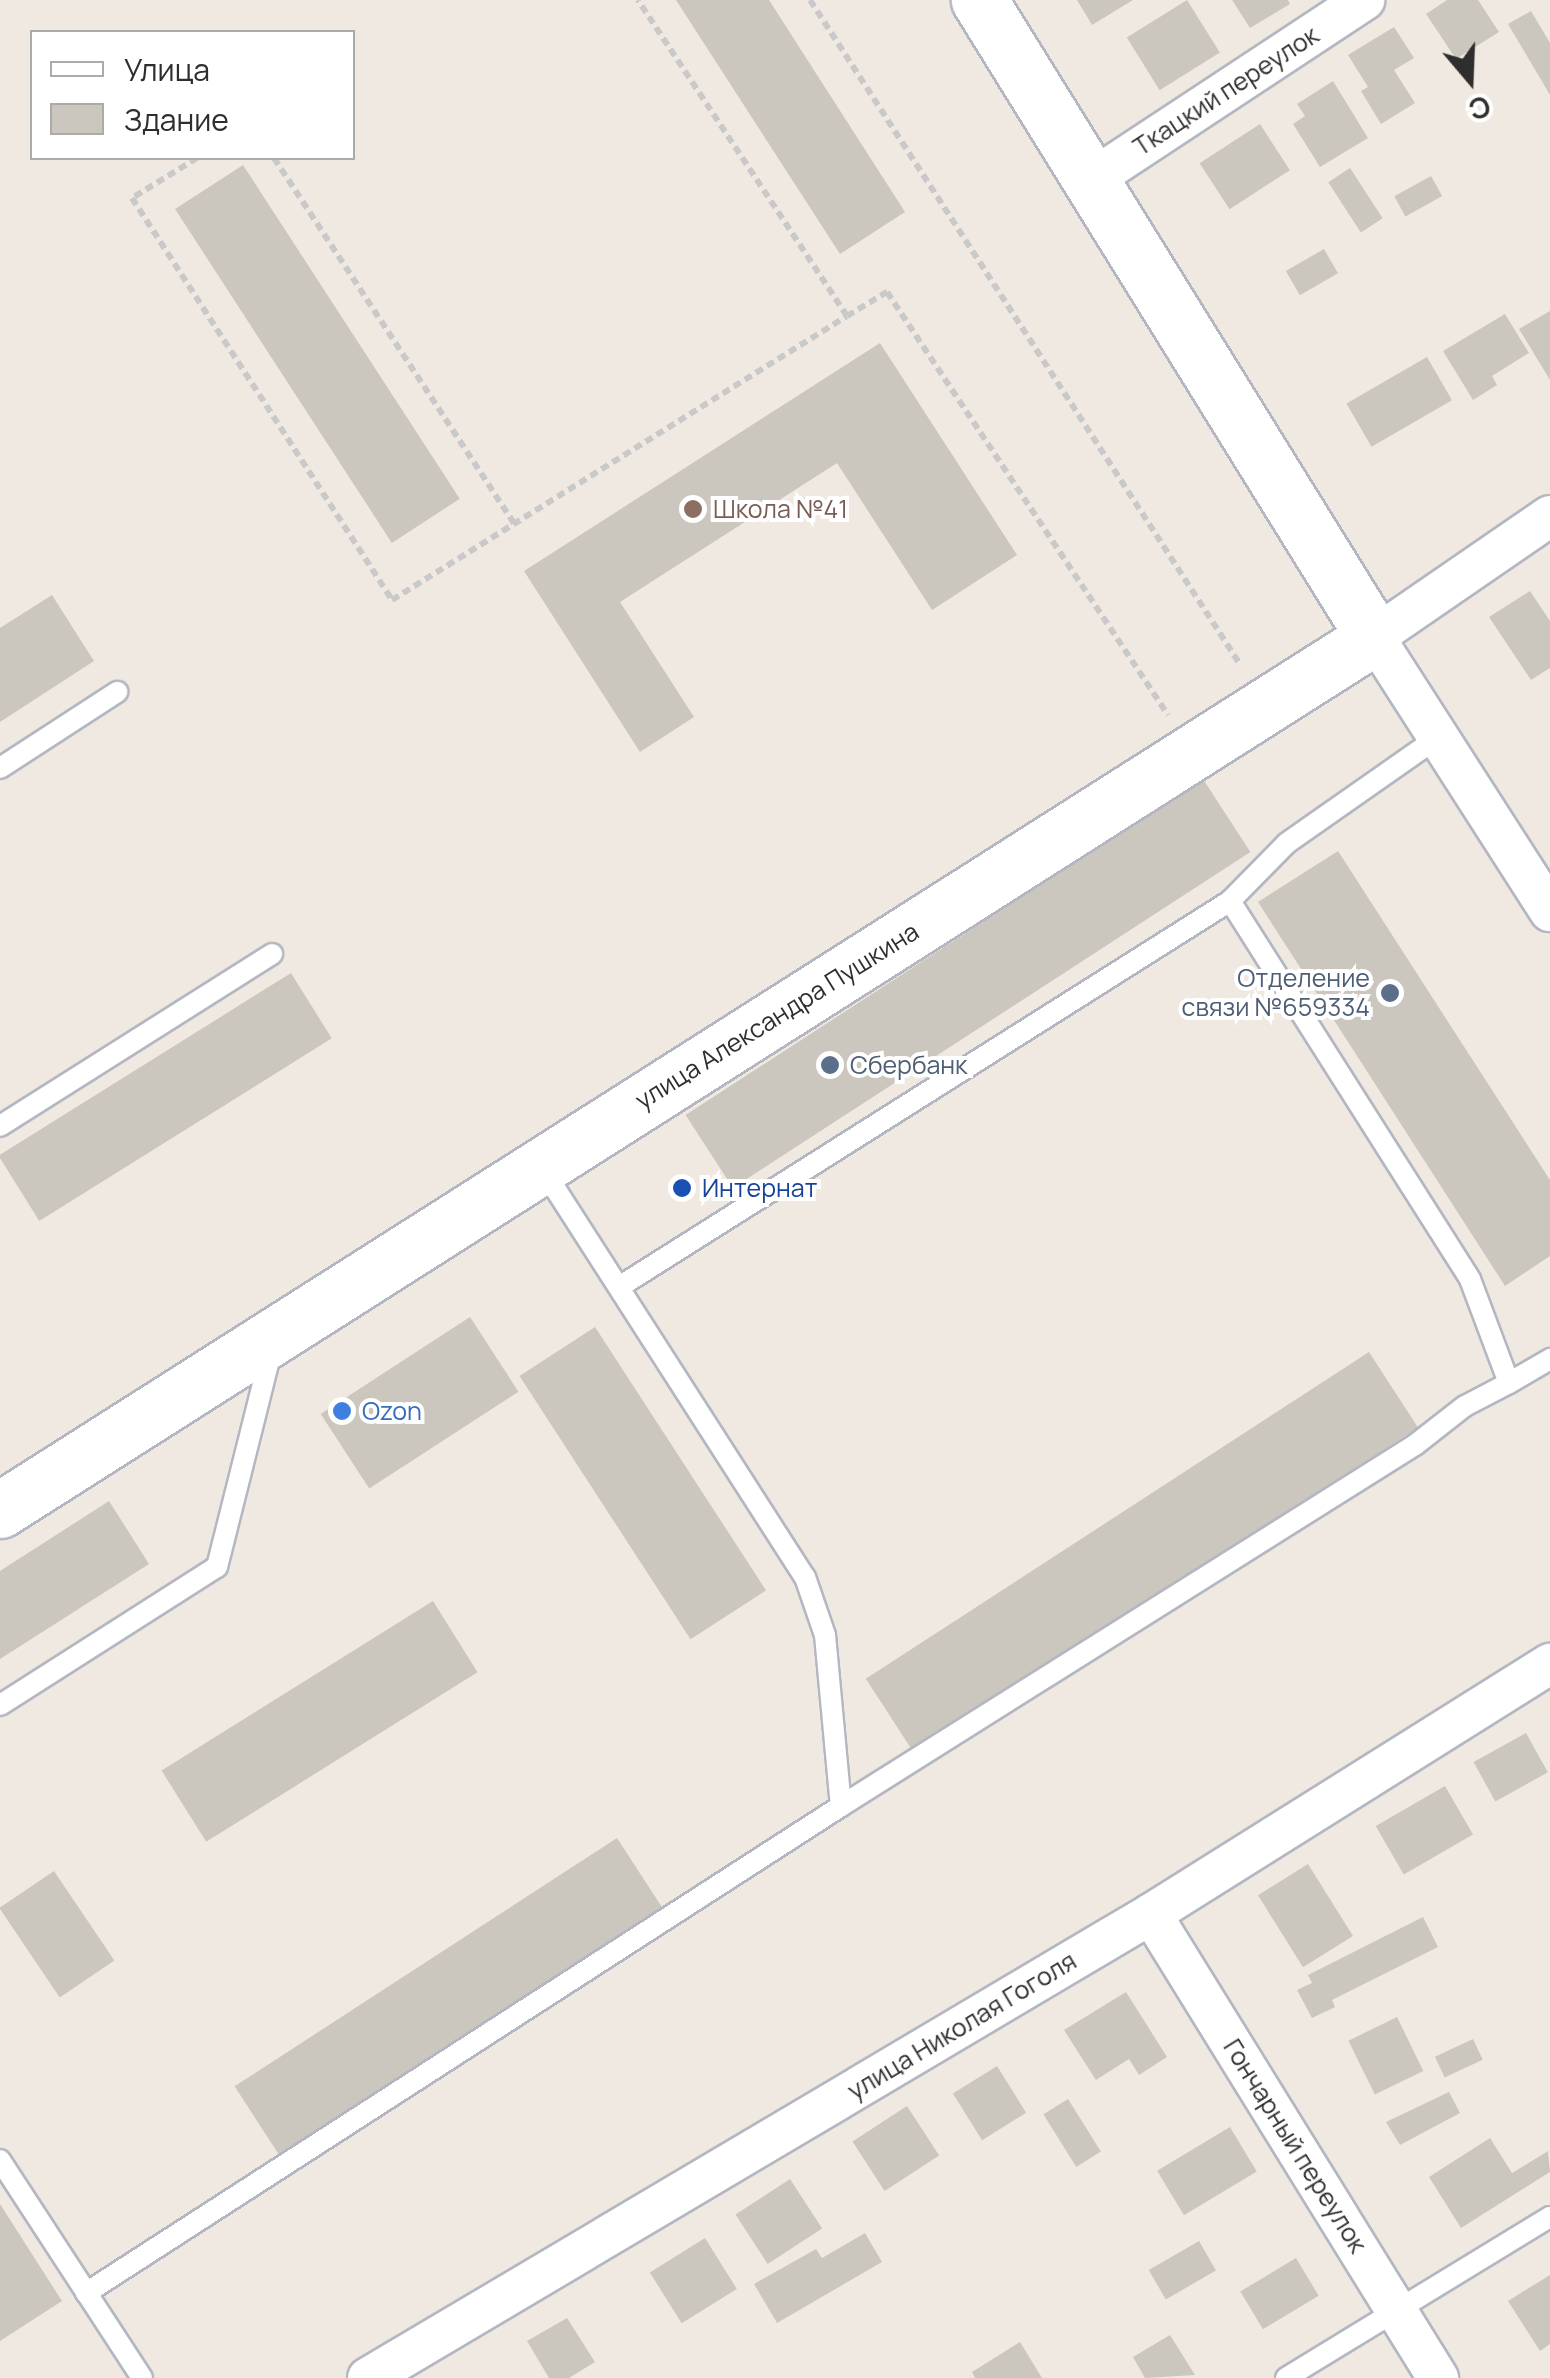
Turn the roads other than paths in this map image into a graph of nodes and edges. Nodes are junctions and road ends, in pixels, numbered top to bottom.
1 (979, 0) edge
2 (1364, 0) edge
3 (1088, 182) junction
4 (1550, 516) edge
5 (1374, 637) junction
6 (117, 692) dead end
7 (1440, 736) junction
8 (0, 768) edge
9 (1230, 902) junction
10 (1550, 912) edge
11 (272, 954) dead end
12 (0, 1126) edge
13 (541, 1166) junction
14 (619, 1287) junction
15 (275, 1335) junction
16 (1550, 1359) edge
17 (1509, 1382) junction
18 (0, 1510) edge
19 (1550, 1664) edge
20 (0, 1706) edge
21 (841, 1806) junction
22 (1151, 1914) junction
23 (0, 2160) edge
24 (1550, 2217) edge
25 (86, 2292) junction
26 (1396, 2310) junction
27 (415, 2366) edge
28 (142, 2378) edge
29 (368, 2378) edge
30 (1286, 2378) edge
31 (1438, 2378) edge

1 - 3 main road
2 - 3 street, Ткацкий переулок
3 - 5 main road
4 - 5 street, улица Александра Пушкина
5 - 7 street
5 - 13 main road, улица Александра Пушкина
6 - 8 lane
7 - 9 lane
7 - 10 street
9 - 14 lane
9 - 17 lane
11 - 12 lane
13 - 14 lane
13 - 15 main road, улица Александра Пушкина
14 - 21 lane
15 - 18 main road, улица Александра Пушкина
15 - 20 lane
16 - 17 lane
17 - 21 lane
19 - 22 street, улица Николая Гоголя
21 - 25 lane
22 - 26 street, Гончарный переулок
22 - 27 street, улица Николая Гоголя
23 - 25 lane
24 - 26 lane
25 - 28 lane
26 - 30 lane
26 - 31 street, Гончарный переулок
27 - 29 street, улица Николая Гоголя

